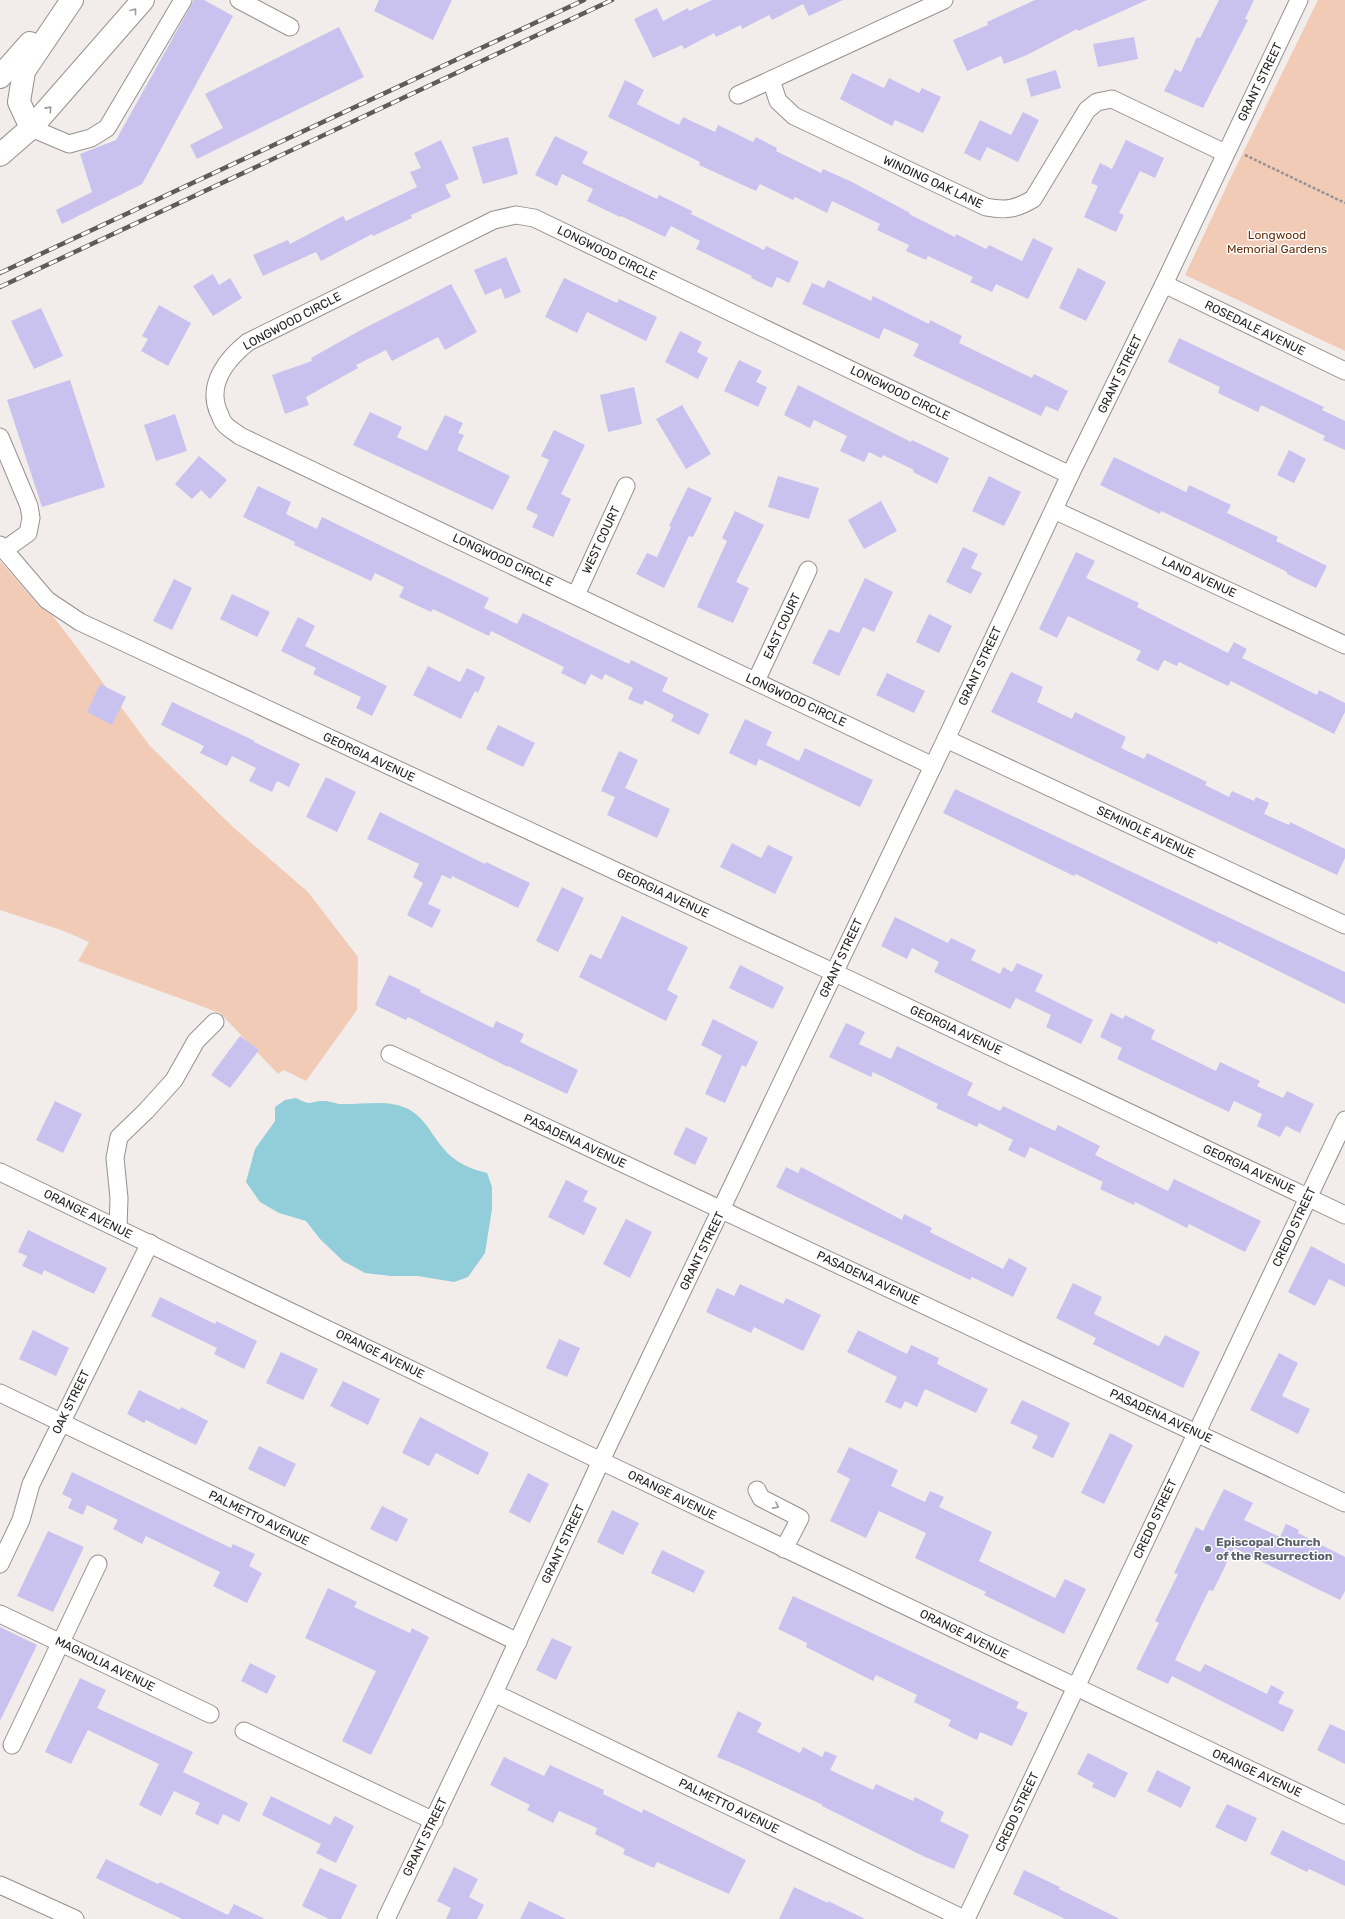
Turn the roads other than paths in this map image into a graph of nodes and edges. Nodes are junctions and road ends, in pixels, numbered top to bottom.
1 (71, 0) edge
2 (143, 0) edge
3 (184, 0) edge
4 (239, 0) edge
5 (944, 0) edge
6 (1300, 0) edge
7 (290, 27) dead end
8 (0, 77) edge
9 (771, 80) junction
10 (738, 95) dead end
11 (31, 128) junction
12 (1225, 153) junction
13 (0, 155) edge
14 (1164, 284) junction
15 (1345, 371) edge
16 (0, 437) edge
17 (1070, 475) junction
18 (626, 486) dead end
19 (1054, 510) junction
20 (2, 548) edge
21 (808, 570) dead end
22 (576, 594) junction
23 (1345, 645) edge
24 (756, 681) junction
25 (946, 739) junction
26 (934, 766) junction
27 (1345, 925) edge
28 (834, 972) junction
29 (215, 1022) dead end
30 (390, 1054) dead end
31 (1345, 1120) edge
32 (0, 1172) edge
33 (1308, 1197) junction
34 (722, 1210) junction
35 (1345, 1215) edge
36 (118, 1228) junction
37 (150, 1243) junction
38 (0, 1393) edge
39 (62, 1422) junction
40 (1197, 1432) junction
41 (601, 1461) junction
42 (757, 1490) dead end
43 (1345, 1503) edge
44 (784, 1549) junction
45 (0, 1564) edge
46 (98, 1564) dead end
47 (0, 1614) edge
48 (518, 1642) junction
49 (60, 1643) junction
50 (1075, 1688) junction
51 (494, 1693) junction
52 (210, 1714) dead end
53 (244, 1731) dead end
54 (12, 1745) dead end
55 (1345, 1815) edge
56 (434, 1821) junction
57 (0, 1885) edge
58 (75, 1919) edge
59 (386, 1919) edge
60 (965, 1919) edge

1 - 8 main road
1 - 11 main road
11 -> 2 main road
3 - 11 street
4 - 7 street
5 - 9 street
6 - 12 street, GRANT STREET
9 - 10 street
9 - 12 street, WINDING OAK LANE
11 - 13 main road
12 - 14 street, GRANT STREET
14 - 15 street, ROSEDALE AVENUE
14 - 17 street, GRANT STREET
16 - 20 street
17 - 19 street, GRANT STREET
17 - 22 street, LONGWOOD CIRCLE
18 - 22 street, WEST COURT
19 - 23 street, LAND AVENUE
19 - 25 street, GRANT STREET
20 - 28 street, GEORGIA AVENUE
21 - 24 street, EAST COURT
22 - 24 street, LONGWOOD CIRCLE
24 - 26 street, LONGWOOD CIRCLE
25 - 26 street, GRANT STREET
25 - 27 street, SEMINOLE AVENUE
26 - 28 street, GRANT STREET
28 - 33 street, GEORGIA AVENUE
28 - 34 street, GRANT STREET
29 - 36 street
30 - 34 street, PASADENA AVENUE
31 - 33 street, CREDO STREET
32 - 36 street, ORANGE AVENUE
33 - 35 street, GEORGIA AVENUE
33 - 40 street, CREDO STREET
34 - 40 street, PASADENA AVENUE
34 - 41 street, GRANT STREET
36 - 37 street, ORANGE AVENUE
37 - 39 street, OAK STREET
37 - 41 street, ORANGE AVENUE
38 - 39 street, PALMETTO AVENUE
39 - 45 street, OAK STREET
39 - 48 street, PALMETTO AVENUE
40 - 43 street, PASADENA AVENUE
40 - 50 street, CREDO STREET
41 - 44 street, ORANGE AVENUE
41 - 48 street, GRANT STREET
42 -> 44 street
44 - 50 street, ORANGE AVENUE
46 - 49 street
47 - 49 street, MAGNOLIA AVENUE
48 - 51 street, GRANT STREET
49 - 52 street, MAGNOLIA AVENUE
49 - 54 street
50 - 55 street, ORANGE AVENUE
50 - 60 street, CREDO STREET
51 - 56 street, GRANT STREET
51 - 60 street, PALMETTO AVENUE
53 - 56 street
56 - 59 street, GRANT STREET
57 - 58 street

